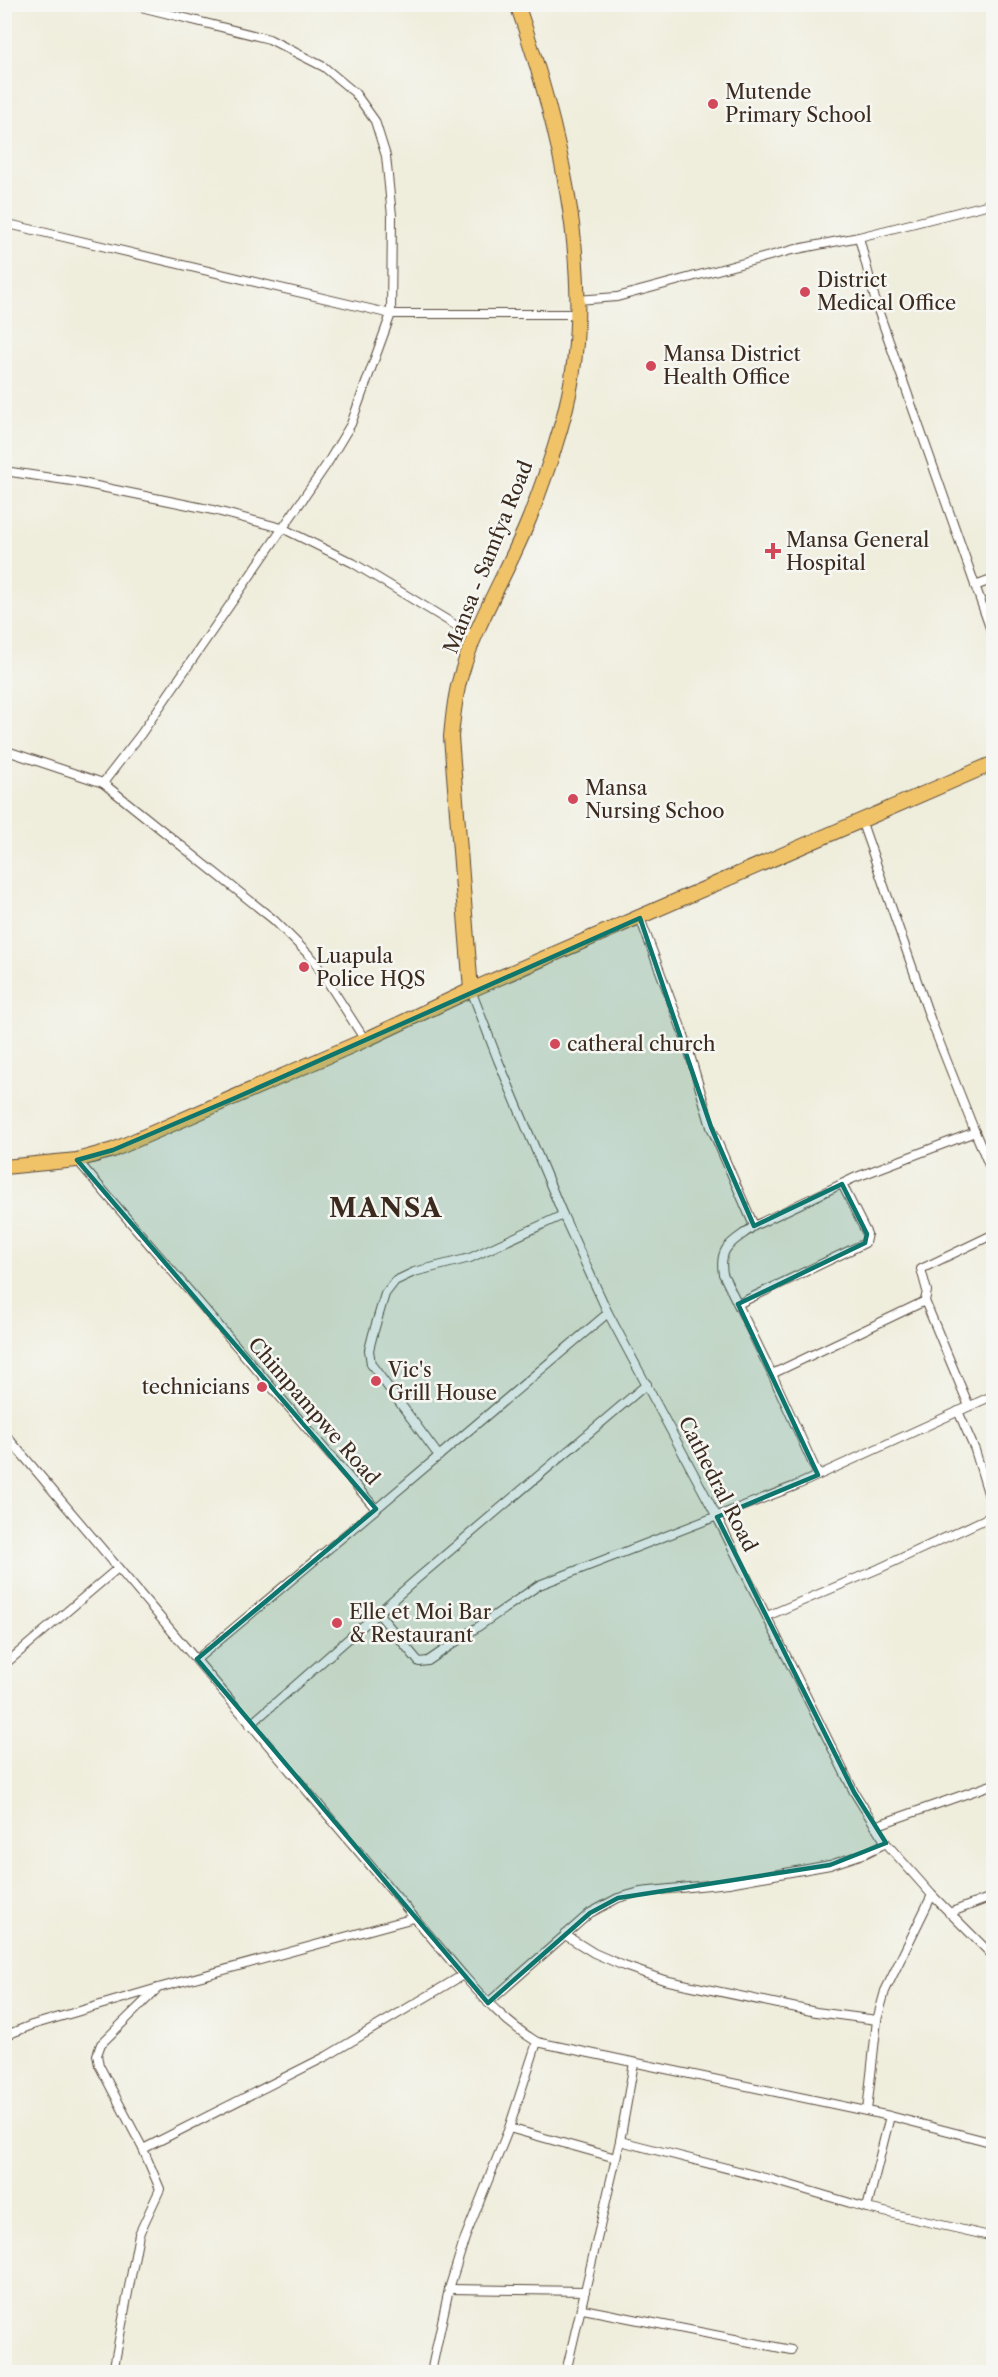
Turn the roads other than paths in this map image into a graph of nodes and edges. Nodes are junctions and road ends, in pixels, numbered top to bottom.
1 (129, 4) edge
2 (518, 4) edge
3 (993, 203) edge
4 (4, 223) edge
5 (859, 237) junction
6 (578, 300) junction
7 (391, 314) junction
8 (577, 314) junction
9 (4, 471) edge
10 (282, 528) junction
11 (993, 579) edge
12 (975, 586) junction
13 (475, 637) junction
14 (993, 639) edge
15 (4, 750) edge
16 (993, 763) edge
17 (103, 783) junction
18 (861, 820) junction
19 (640, 918) junction
20 (471, 990) junction
21 (365, 1040) junction
22 (975, 1132) junction
23 (77, 1160) junction
24 (4, 1167) edge
25 (993, 1177) edge
26 (842, 1184) junction
27 (563, 1215) junction
28 (754, 1226) junction
29 (993, 1234) edge
30 (925, 1301) junction
31 (738, 1304) junction
32 (608, 1313) junction
33 (772, 1374) junction
34 (647, 1384) junction
35 (993, 1395) edge
36 (969, 1406) junction
37 (958, 1411) junction
38 (4, 1433) edge
39 (439, 1456) junction
40 (818, 1475) junction
41 (376, 1509) junction
42 (993, 1514) edge
43 (717, 1517) junction
44 (118, 1568) junction
45 (378, 1613) junction
46 (767, 1616) junction
47 (197, 1659) junction
48 (4, 1665) edge
49 (250, 1725) junction
50 (993, 1784) edge
51 (875, 1826) junction
52 (886, 1843) junction
53 (932, 1895) junction
54 (993, 1896) edge
55 (949, 1913) junction
56 (414, 1918) junction
57 (565, 1935) junction
58 (993, 1957) edge
59 (463, 1975) junction
60 (158, 1988) junction
61 (488, 2003) junction
62 (877, 2020) junction
63 (4, 2036) edge
64 (537, 2042) junction
65 (634, 2063) junction
66 (867, 2111) junction
67 (890, 2116) junction
68 (509, 2128) junction
69 (620, 2140) junction
70 (993, 2143) edge
71 (143, 2149) junction
72 (616, 2158) junction
73 (867, 2208) junction
74 (993, 2237) edge
75 (449, 2289) junction
76 (585, 2291) junction
77 (583, 2309) junction
78 (791, 2350) dead end
79 (113, 2373) edge
80 (431, 2373) edge
81 (567, 2373) edge

1 - 7 street
2 - 6 main road, Mansa - Samfya Road
3 - 5 street
4 - 7 street
5 - 6 street
5 - 12 street
6 - 8 main road, Mansa - Samfya Road
7 - 8 street
7 - 10 street
8 - 13 main road, Mansa - Samfya Road
9 - 10 street
10 - 13 street
10 - 17 street
11 - 12 street
12 - 14 street
13 - 20 main road, Mansa - Samfya Road
15 - 17 street
16 - 18 main road
17 - 21 street
18 - 19 main road
18 - 22 street
19 - 20 main road
19 - 28 street
20 - 21 main road
20 - 27 street, Cathedral Road
21 - 23 main road
22 - 25 street
22 - 26 street
23 - 24 main road
23 - 41 street, Chimpampwe Road
26 - 28 street
26 - 31 street
27 - 32 street, Cathedral Road
27 - 39 street
28 - 31 street
29 - 30 street
30 - 33 street
30 - 36 street
31 - 33 street
32 - 34 street, Cathedral Road
32 - 39 street, Chimpampwe Road
33 - 40 street
34 - 43 street, Cathedral Road
34 - 45 street
35 - 36 street
36 - 37 street
37 - 40 street
37 - 42 street
38 - 44 street
39 - 41 street, Chimpampwe Road
40 - 43 street
41 - 47 street
42 - 46 street
43 - 45 street
43 - 46 street, Cathedral Road
44 - 47 street
44 - 48 street
45 - 49 street
46 - 51 street, Cathedral Road
47 - 49 street
49 - 56 street
50 - 51 street
51 - 52 street, Cathedral Road
52 - 53 street, Cathedral Road
52 - 57 street
53 - 55 street, Cathedral Road
53 - 62 street
54 - 55 street
55 - 58 street, Cathedral Road
56 - 59 street
56 - 60 street
57 - 61 street
57 - 62 street
59 - 61 street
59 - 71 street
60 - 63 street
60 - 71 street
61 - 64 street
62 - 66 street
64 - 65 street
64 - 68 street
65 - 66 street
65 - 69 street
66 - 67 street
67 - 70 street
67 - 73 street
68 - 72 street
68 - 75 street
69 - 72 street
69 - 73 street
71 - 79 street
72 - 76 street
73 - 74 street
75 - 76 street
75 - 80 street
76 - 77 street
77 - 78 street
77 - 81 street

